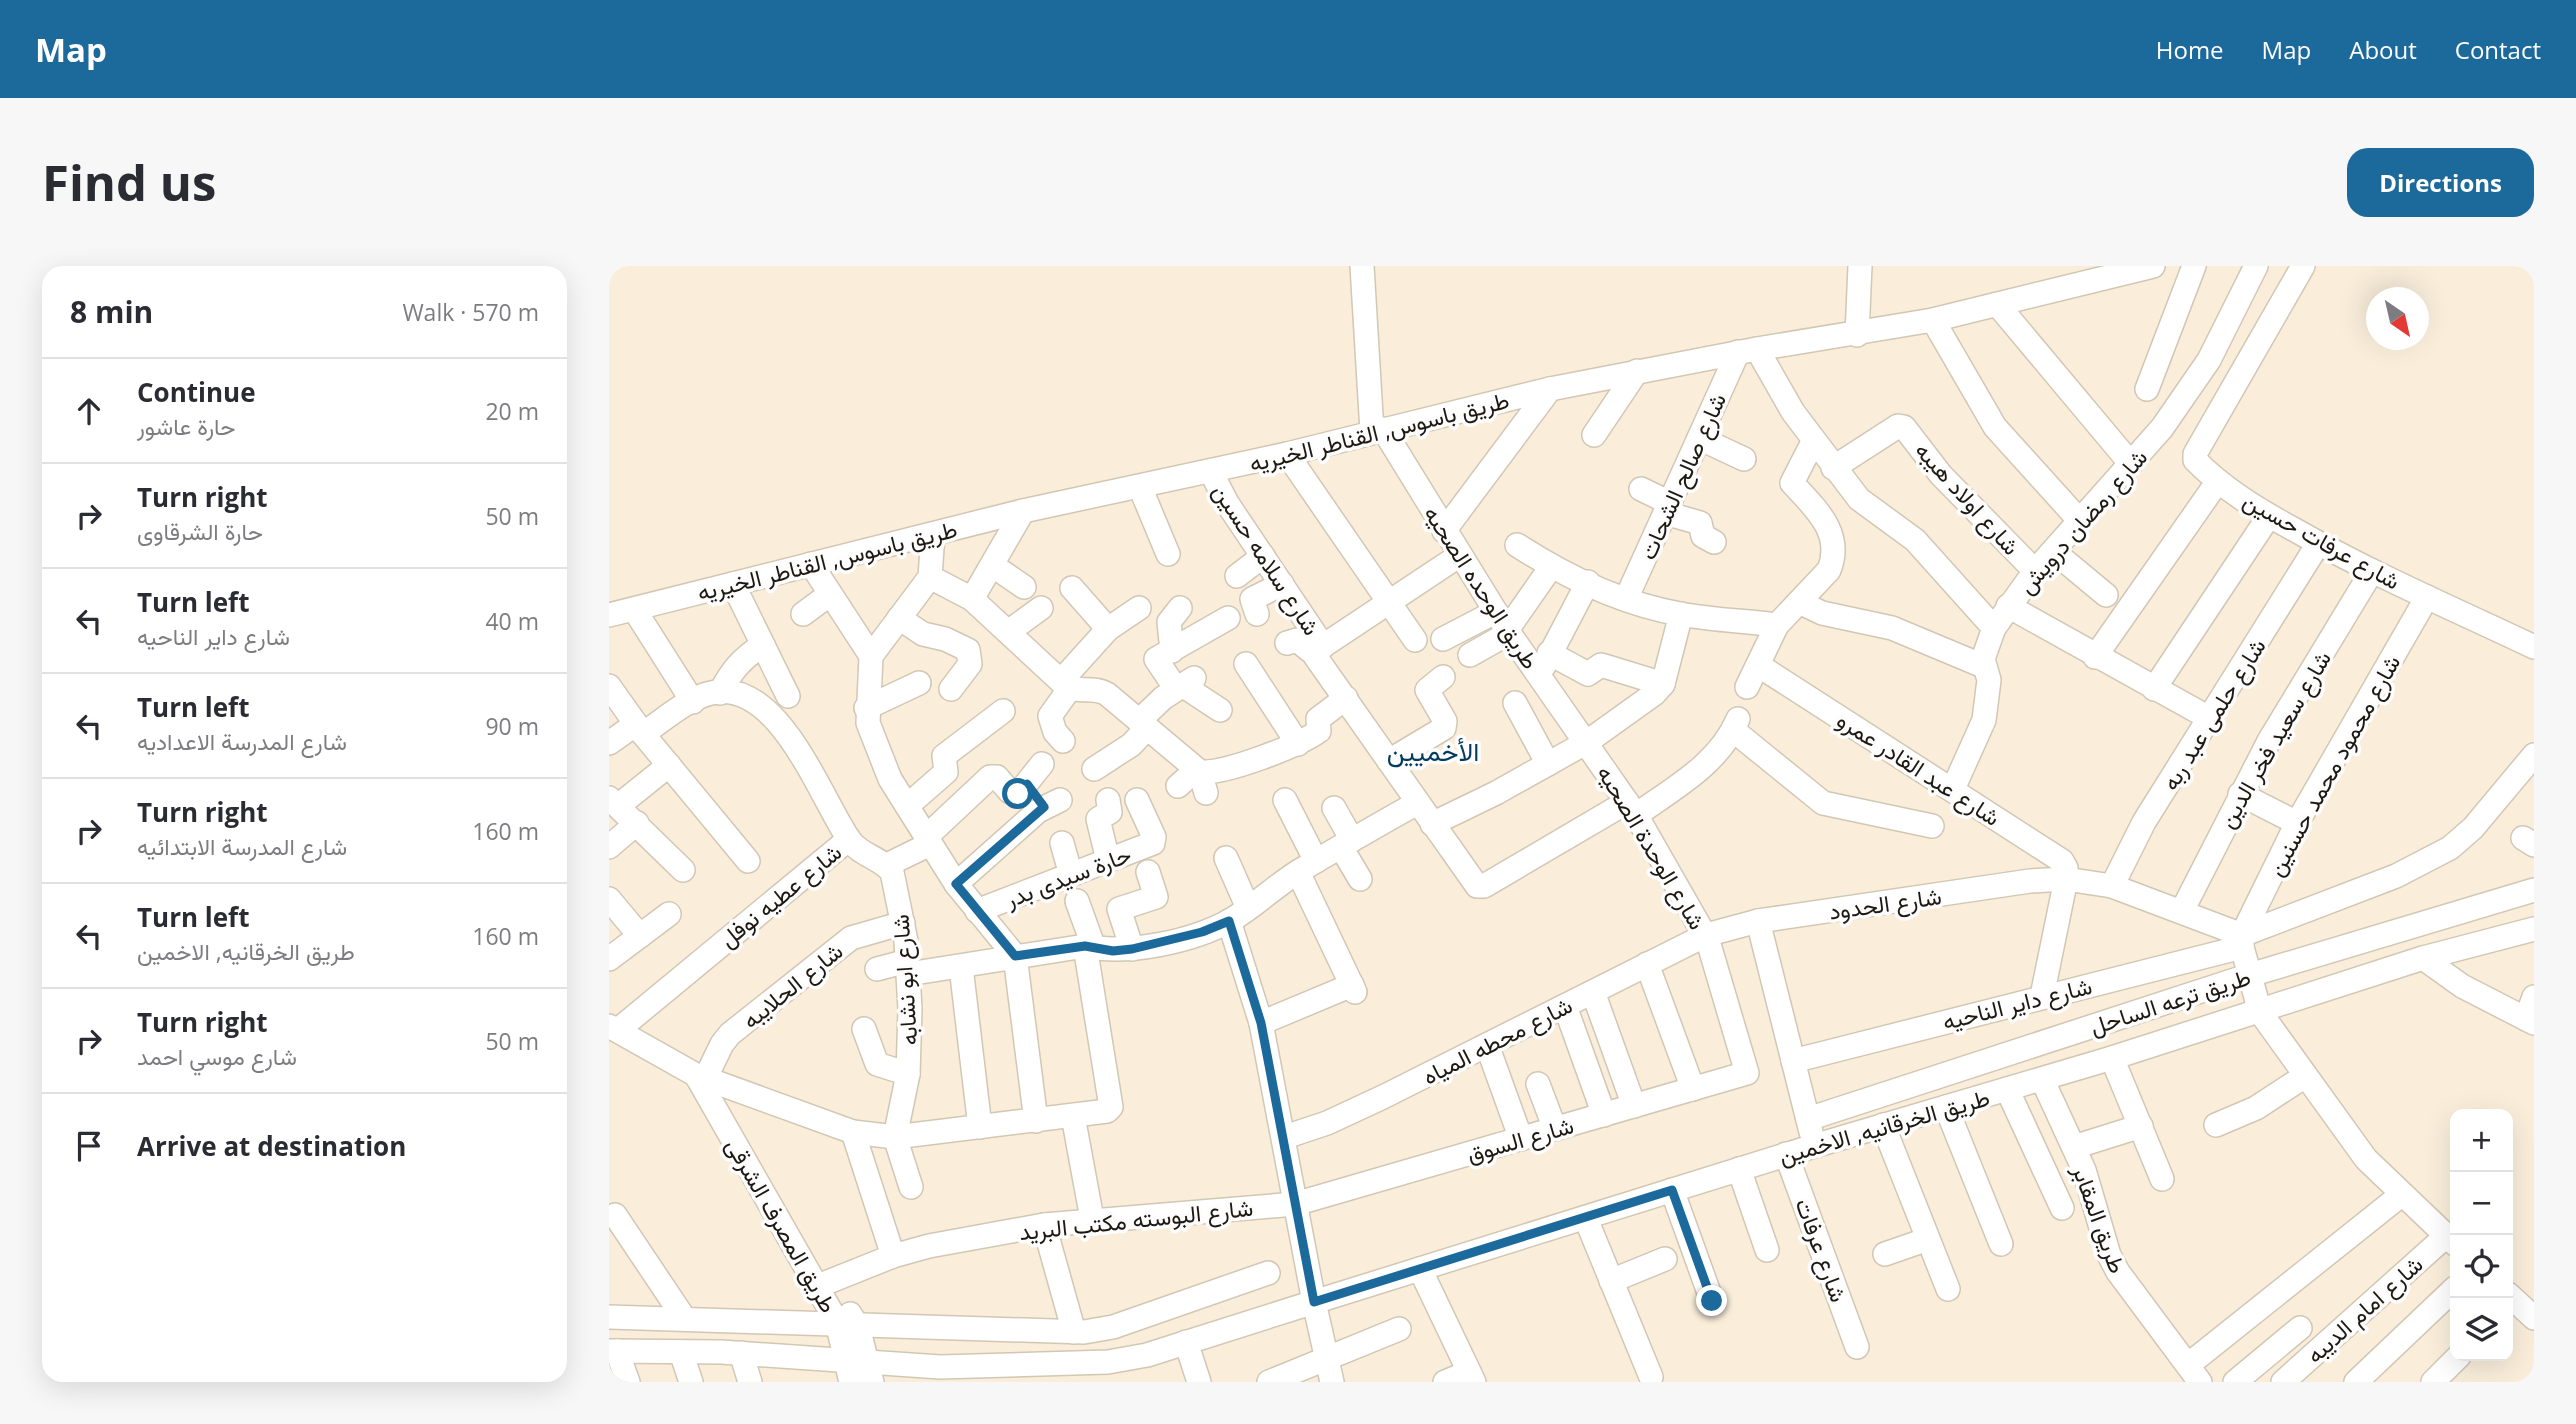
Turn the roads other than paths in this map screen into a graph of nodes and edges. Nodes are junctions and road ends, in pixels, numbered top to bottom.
1 (1362, 266) edge
2 (1860, 266) edge
3 (2153, 266) edge
4 (2194, 266) edge
5 (2256, 266) edge
6 (2303, 266) edge
7 (1997, 304) junction
8 (1933, 320) junction
9 (1857, 335) junction
10 (1748, 350) junction
11 (1637, 372) junction
12 (1550, 389) junction
13 (2147, 389) dead end
14 (1377, 430) junction
15 (1594, 435) dead end
16 (1699, 438) junction
17 (1813, 442) junction
18 (1287, 454) junction
19 (1744, 459) dead end
20 (2131, 464) junction
21 (1833, 468) junction
22 (1211, 472) junction
23 (2218, 481) junction
24 (1140, 486) junction
25 (1641, 489) dead end
26 (1668, 508) junction
27 (1023, 511) junction
28 (2269, 516) junction
29 (2080, 521) junction
30 (1444, 531) junction
31 (933, 534) junction
32 (1714, 542) dead end
33 (2318, 544) junction
34 (1517, 545) dead end
35 (2053, 551) junction
36 (1168, 554) dead end
37 (1460, 555) junction
38 (1263, 556) junction
39 (811, 564) junction
40 (992, 565) junction
41 (1551, 567) junction
42 (2035, 571) junction
43 (2372, 571) junction
44 (1237, 576) dead end
45 (930, 577) junction
46 (1588, 582) junction
47 (733, 584) junction
48 (1282, 584) junction
49 (1024, 587) dead end
50 (1072, 588) dead end
51 (830, 594) junction
52 (2106, 595) dead end
53 (2427, 597) junction
54 (972, 599) junction
55 (1626, 599) junction
56 (1389, 602) junction
57 (1799, 602) junction
58 (2008, 606) junction
59 (634, 608) junction
60 (1041, 608) dead end
61 (1139, 608) dead end
62 (1180, 608) dead end
63 (803, 614) dead end
64 (1257, 614) dead end
65 (1681, 614) junction
66 (609, 615) edge
67 (899, 618) junction
68 (1228, 618) dead end
69 (1503, 625) junction
70 (1777, 625) junction
71 (1994, 628) junction
72 (1108, 629) junction
73 (1008, 632) junction
74 (1443, 639) dead end
75 (1415, 640) dead end
76 (1287, 643) dead end
77 (763, 645) junction
78 (2534, 647) edge
79 (1318, 650) junction
80 (1172, 651) junction
81 (1549, 653) junction
82 (1470, 655) dead end
83 (871, 656) junction
84 (2095, 657) junction
85 (1246, 664) dead end
86 (1758, 665) junction
87 (1983, 666) junction
88 (1539, 675) junction
89 (1443, 677) dead end
90 (919, 683) dead end
91 (1065, 684) junction
92 (1184, 684) junction
93 (1664, 684) junction
94 (609, 686) edge
95 (1747, 688) dead end
96 (951, 689) dead end
97 (2154, 689) junction
98 (720, 693) junction
99 (788, 696) dead end
100 (1346, 698) junction
101 (693, 702) junction
102 (1514, 703) dead end
103 (866, 708) junction
104 (1220, 710) dead end
105 (1003, 711) dead end
106 (2211, 719) junction
107 (1143, 725) junction
108 (639, 729) junction
109 (1063, 741) dead end
110 (1587, 741) junction
111 (609, 743) edge
112 (1298, 744) junction
113 (2534, 755) edge
114 (1389, 761) junction
115 (1042, 764) dead end
116 (1548, 764) junction
117 (669, 765) junction
118 (1094, 769) dead end
119 (1200, 779) junction
120 (1027, 784) junction
121 (1178, 786) dead end
122 (1953, 789) junction
123 (2240, 794) junction
124 (1108, 800) dead end
125 (1137, 800) dead end
126 (1285, 800) dead end
127 (613, 802) edge
128 (1417, 803) junction
129 (907, 806) junction
130 (1334, 808) dead end
131 (1632, 808) junction
132 (637, 823) junction
133 (2297, 823) junction
134 (1432, 824) junction
135 (1932, 826) dead end
136 (849, 839) junction
137 (928, 841) junction
138 (1062, 843) dead end
139 (1346, 844) junction
140 (609, 847) edge
141 (1226, 858) dead end
142 (1108, 860) junction
143 (748, 861) dead end
144 (887, 865) junction
145 (1307, 867) junction
146 (683, 870) dead end
147 (1147, 872) dead end
148 (1071, 875) junction
149 (2066, 879) junction
150 (1360, 880) dead end
151 (956, 884) junction
152 (2112, 886) junction
153 (2534, 890) edge
154 (609, 899) edge
155 (1077, 901) dead end
156 (977, 911) junction
157 (2182, 911) junction
158 (669, 914) dead end
159 (1238, 915) junction
160 (1758, 921) junction
161 (903, 923) junction
162 (2534, 929) edge
163 (1706, 935) junction
164 (640, 936) junction
165 (2242, 941) junction
166 (1090, 947) junction
167 (1132, 949) junction
168 (1015, 956) junction
169 (2423, 958) junction
170 (609, 959) edge
171 (1647, 964) junction
172 (961, 967) junction
173 (908, 968) junction
174 (877, 969) dead end
175 (2250, 975) junction
176 (1593, 992) junction
177 (2042, 996) junction
178 (2534, 997) edge
179 (1565, 1006) junction
180 (2260, 1012) junction
181 (2530, 1021) edge
182 (1261, 1023) junction
183 (613, 1028) edge
184 (864, 1030) dead end
185 (1487, 1045) junction
186 (2112, 1058) junction
187 (1793, 1061) junction
188 (1745, 1073) joint
189 (908, 1074) junction
190 (2305, 1076) junction
191 (707, 1079) junction
192 (2042, 1079) junction
193 (1538, 1084) dead end
194 (1693, 1089) junction
195 (2007, 1090) junction
196 (1634, 1106) junction
197 (1946, 1107) junction
198 (1073, 1115) junction
199 (1604, 1115) junction
200 (1808, 1119) junction
201 (1036, 1121) junction
202 (1883, 1125) junction
203 (2216, 1125) dead end
204 (2141, 1126) junction
205 (980, 1127) junction
206 (1555, 1129) junction
207 (853, 1132) junction
208 (895, 1137) junction
209 (1285, 1137) junction
210 (1521, 1139) junction
211 (1814, 1146) junction
212 (2074, 1147) junction
213 (1786, 1154) junction
214 (1739, 1169) junction
215 (2162, 1179) dead end
216 (911, 1187) dead end
217 (1672, 1190) junction
218 (2401, 1195) junction
219 (1295, 1203) junction
220 (2062, 1208) dead end
221 (615, 1215) dead end
222 (1092, 1219) junction
223 (1586, 1219) junction
224 (1044, 1225) junction
225 (1928, 1239) junction
226 (2450, 1240) edge
227 (2001, 1244) dead end
228 (1767, 1250) dead end
229 (1885, 1254) dead end
230 (893, 1256) junction
231 (1665, 1259) dead end
232 (1420, 1269) junction
233 (1268, 1273) dead end
234 (1611, 1281) junction
235 (825, 1283) junction
236 (1948, 1289) dead end
237 (2450, 1293) edge
238 (1712, 1301) dead end
239 (1314, 1302) junction
240 (2513, 1303) edge
241 (609, 1317) edge
242 (684, 1318) junction
243 (2534, 1318) edge
244 (847, 1324) junction
245 (2300, 1328) dead end
246 (1399, 1329) dead end
247 (1075, 1332) junction
248 (1187, 1342) junction
249 (1857, 1347) dead end
250 (613, 1351) edge
251 (681, 1352) junction
252 (741, 1353) junction
253 (1326, 1356) junction
254 (2454, 1361) edge
255 (859, 1371) edge
256 (1013, 1372) edge
257 (1089, 1373) edge
258 (2194, 1374) edge
259 (942, 1375) edge
260 (1471, 1377) edge
261 (1651, 1377) dead end
262 (628, 1382) edge
263 (691, 1382) edge
264 (750, 1382) edge
265 (1199, 1382) edge
266 (1269, 1382) edge
267 (1332, 1382) edge
268 (1445, 1382) edge
269 (2235, 1382) edge
270 (2283, 1382) edge
271 (2356, 1382) edge
272 (2433, 1382) edge

1 - 14 street
2 - 9 street
3 - 7 street, طريق باسوس, القناطر الخيريه
4 - 13 street
5 - 20 street, شارع رمضان درويش
6 - 23 street, شارع عرفات حسين
7 - 8 street, طريق باسوس, القناطر الخيريه
7 - 20 street
8 - 9 street, طريق باسوس, القناطر الخيريه
8 - 29 street
9 - 10 street, طريق باسوس, القناطر الخيريه
10 - 11 street, طريق باسوس, القناطر الخيريه
10 - 16 street, شارع صالح الشحات
10 - 17 street
11 - 12 street, طريق باسوس, القناطر الخيريه
11 - 15 street
12 - 14 street, طريق باسوس, القناطر الخيريه
12 - 30 street
14 - 18 street, طريق باسوس, القناطر الخيريه
14 - 30 street, طريق الوحده الصحيه
16 - 19 street
16 - 26 street, شارع صالح الشحات
17 - 21 street
17 - 57 street
18 - 22 street, طريق باسوس, القناطر الخيريه
18 - 56 street
20 - 29 street, شارع رمضان درويش
21 - 42 street, شارع اولاد هيبه
21 - 71 street
22 - 24 street, طريق باسوس, القناطر الخيريه
22 - 38 street, شارع سلامه حسين
23 - 28 street, شارع عرفات حسين
23 - 84 street
24 - 27 street, طريق باسوس, القناطر الخيريه
24 - 36 street
25 - 26 street
26 - 32 street
26 - 55 street, شارع صالح الشحات
27 - 31 street, طريق باسوس, القناطر الخيريه
27 - 40 street
28 - 33 street, شارع عرفات حسين
28 - 97 street
29 - 35 street, شارع رمضان درويش
30 - 37 street, طريق الوحده الصحيه
31 - 39 street, طريق باسوس, القناطر الخيريه
31 - 45 street
33 - 43 street, شارع عرفات حسين
33 - 106 street, شارع حلمى عبد ربه
34 - 41 street
35 - 42 street, شارع رمضان درويش
35 - 52 street
37 - 56 street
37 - 69 street, طريق الوحده الصحيه
38 - 44 street
38 - 48 street, شارع سلامه حسين
39 - 47 street, طريق باسوس, القناطر الخيريه
39 - 51 street
40 - 49 street
40 - 54 street
41 - 46 street
41 - 69 street
42 - 58 street, شارع رمضان درويش
43 - 53 street, شارع عرفات حسين
43 - 123 street, شارع سعيد فخر الدين
45 - 54 street
45 - 67 street
46 - 55 street
46 - 81 street
47 - 59 street, طريق باسوس, القناطر الخيريه
47 - 77 street
48 - 64 street
48 - 79 street, شارع سلامه حسين
50 - 72 street
51 - 63 street
51 - 83 street
53 - 78 street, شارع عرفات حسين
53 - 133 street, شارع محمود محمد حسنين
54 - 73 street
55 - 65 street
56 - 75 street
56 - 79 street
57 - 70 street
57 - 87 street
58 - 71 street, شارع رمضان درويش
58 - 84 street
59 - 66 street, طريق باسوس, القناطر الخيريه
59 - 101 street
60 - 73 street
61 - 72 street
62 - 80 street
65 - 70 street
65 - 93 street
67 - 83 street
67 - 96 street
68 - 80 street
69 - 74 street
69 - 82 street
69 - 88 street, طريق الوحده الصحيه
70 - 86 street
71 - 87 street, شارع رمضان درويش
72 - 91 street
73 - 91 street
76 - 79 street
77 - 98 street
77 - 99 street
79 - 100 street, شارع سلامه حسين
80 - 92 street
81 - 88 street
81 - 93 street
83 - 103 street
84 - 97 street
85 - 112 street
86 - 95 street
86 - 122 street, شارع عبد القادر عمرو
87 - 122 street, شارع رمضان درويش
88 - 110 street, طريق الوحده الصحيه
89 - 114 street
90 - 103 street
91 - 107 street
91 - 109 street
92 - 104 street
92 - 107 street
93 - 110 street
94 - 108 street
97 - 106 street
98 - 101 street
98 - 136 street
100 - 112 street
100 - 114 street, شارع سلامه حسين
101 - 108 street
102 - 116 street
103 - 129 street
105 - 129 street
106 - 152 street, شارع حلمى عبد ربه
107 - 118 street
107 - 119 street
108 - 111 street
108 - 117 street
110 - 116 street
110 - 131 street, شارع الوحدة الصحيه
112 - 119 street
113 - 165 street, شارع داير الناحيه
114 - 128 street, شارع سلامه حسين
115 - 120 street
116 - 134 street
117 - 127 street
117 - 143 street
119 - 121 street
120 - 137 street
120 - 151 street
122 - 149 street, شارع عبد القادر عمرو
123 - 133 street
123 - 157 street, شارع سعيد فخر الدين
124 - 142 street
125 - 142 street, حارة سيدى بدر
126 - 145 street
127 - 132 street
128 - 134 street, شارع سلامه حسين
128 - 139 street
129 - 137 street
130 - 139 street
131 - 134 street, شارع سلامه حسين
131 - 135 street
131 - 163 street, شارع الوحدة الصحيه
132 - 140 street
132 - 146 street
133 - 165 street, شارع محمود محمد حسنين
136 - 144 street
136 - 183 street, شارع عطيه نوفل
137 - 144 street
137 - 151 street
138 - 148 street
139 - 145 street
139 - 150 street
141 - 159 street
142 - 148 street, حارة سيدى بدر
144 - 161 street, شارع ابو نشابه
145 - 159 street
145 - 182 street
147 - 167 street
148 - 156 street, حارة سيدى بدر
149 - 152 street, شارع الحدود
149 - 160 street, شارع الحدود
149 - 177 street
151 - 156 street
152 - 157 street, شارع الحدود
153 - 175 street, طريق ترعه الساحل
154 - 164 street
155 - 166 street
156 - 168 street
157 - 165 street, شارع الحدود
158 - 164 street
159 - 167 street
159 - 182 street
160 - 163 street, شارع الحدود
160 - 187 street
161 - 173 street, شارع ابو نشابه
161 - 191 street, شارع الحلايبه
162 - 169 street, طريق الخرقانيه, الاخمين
163 - 171 street, شارع محطه المياه
163 - 188 street, شارع الوحدة الصحيه
164 - 170 street
165 - 175 street
165 - 177 street, شارع داير الناحيه
166 - 167 street
166 - 168 street
166 - 198 street
168 - 172 street
168 - 201 street
169 - 180 street, طريق الخرقانيه, الاخمين
169 - 181 street
171 - 176 street, شارع محطه المياه
171 - 194 street
172 - 173 street
172 - 205 street
173 - 174 street
173 - 189 street, شارع ابو نشابه
175 - 180 street
175 - 200 street, طريق ترعه الساحل
176 - 179 street, شارع محطه المياه
176 - 196 street
177 - 187 street, شارع داير الناحيه
178 - 181 street
179 - 185 street, شارع محطه المياه
179 - 199 street
180 - 186 street, طريق الخرقانيه, الاخمين
180 - 190 street
182 - 209 street
183 - 191 street
184 - 189 street
185 - 209 street, شارع محطه المياه
185 - 210 street
186 - 192 street, طريق الخرقانيه, الاخمين
186 - 204 street
187 - 200 street
188 - 194 street, شارع السوق
189 - 208 street, شارع ابو نشابه
190 - 203 street
190 - 218 street
191 - 207 street
191 - 235 street, طريق المصرف الشرقى
192 - 195 street, طريق الخرقانيه, الاخمين
192 - 212 street, طريق المقابر
193 - 206 street
194 - 196 street, شارع السوق
195 - 197 street, طريق الخرقانيه, الاخمين
195 - 220 street
196 - 199 street, شارع السوق
197 - 202 street, طريق الخرقانيه, الاخمين
197 - 227 street
198 - 201 street
198 - 222 street
199 - 206 street, شارع السوق
200 - 211 street
201 - 205 street
202 - 211 street, طريق الخرقانيه, الاخمين
202 - 225 street
204 - 212 street
204 - 215 street
205 - 208 street
206 - 210 street, شارع السوق
207 - 208 street
207 - 230 street
208 - 216 street
209 - 219 street
210 - 219 street, شارع السوق
211 - 213 street, طريق الخرقانيه, الاخمين
212 - 258 street, طريق المقابر
213 - 214 street, طريق الخرقانيه, الاخمين
213 - 249 street, شارع عرفات
214 - 217 street, طريق الخرقانيه, الاخمين
214 - 228 street
217 - 223 street, طريق الخرقانيه, الاخمين
217 - 238 street
218 - 226 street
218 - 258 street
219 - 222 street, شارع البوسته مكتب البريد
219 - 239 street
221 - 242 street
222 - 224 street, شارع البوسته مكتب البريد
223 - 232 street, طريق الخرقانيه, الاخمين
223 - 234 street
224 - 230 street, شارع البوسته مكتب البريد
224 - 247 street
225 - 229 street
225 - 236 street
226 - 270 street, شارع امام الديبه
230 - 235 street, شارع البوسته مكتب البريد
231 - 234 street
232 - 239 street, طريق الخرقانيه, الاخمين
232 - 260 street
233 - 247 street
234 - 261 street
235 - 244 street, طريق المصرف الشرقى
237 - 271 street
239 - 248 street, طريق الخرقانيه, الاخمين
239 - 253 street
240 - 243 street
241 - 242 street
242 - 244 street
244 - 247 street
244 - 255 street, طريق المصرف الشرقى
245 - 269 street
246 - 253 street
248 - 257 street, طريق الخرقانيه, الاخمين
248 - 265 street
250 - 251 street, طريق الخرقانيه, الاخمين
250 - 262 street
251 - 252 street, طريق الخرقانيه, الاخمين
251 - 263 street
252 - 255 street, طريق الخرقانيه, الاخمين
252 - 264 street
253 - 266 street
253 - 267 street
254 - 272 street
255 - 259 street, طريق الخرقانيه, الاخمين
256 - 257 street, طريق الخرقانيه, الاخمين
256 - 259 street, طريق الخرقانيه, الاخمين
260 - 268 street

